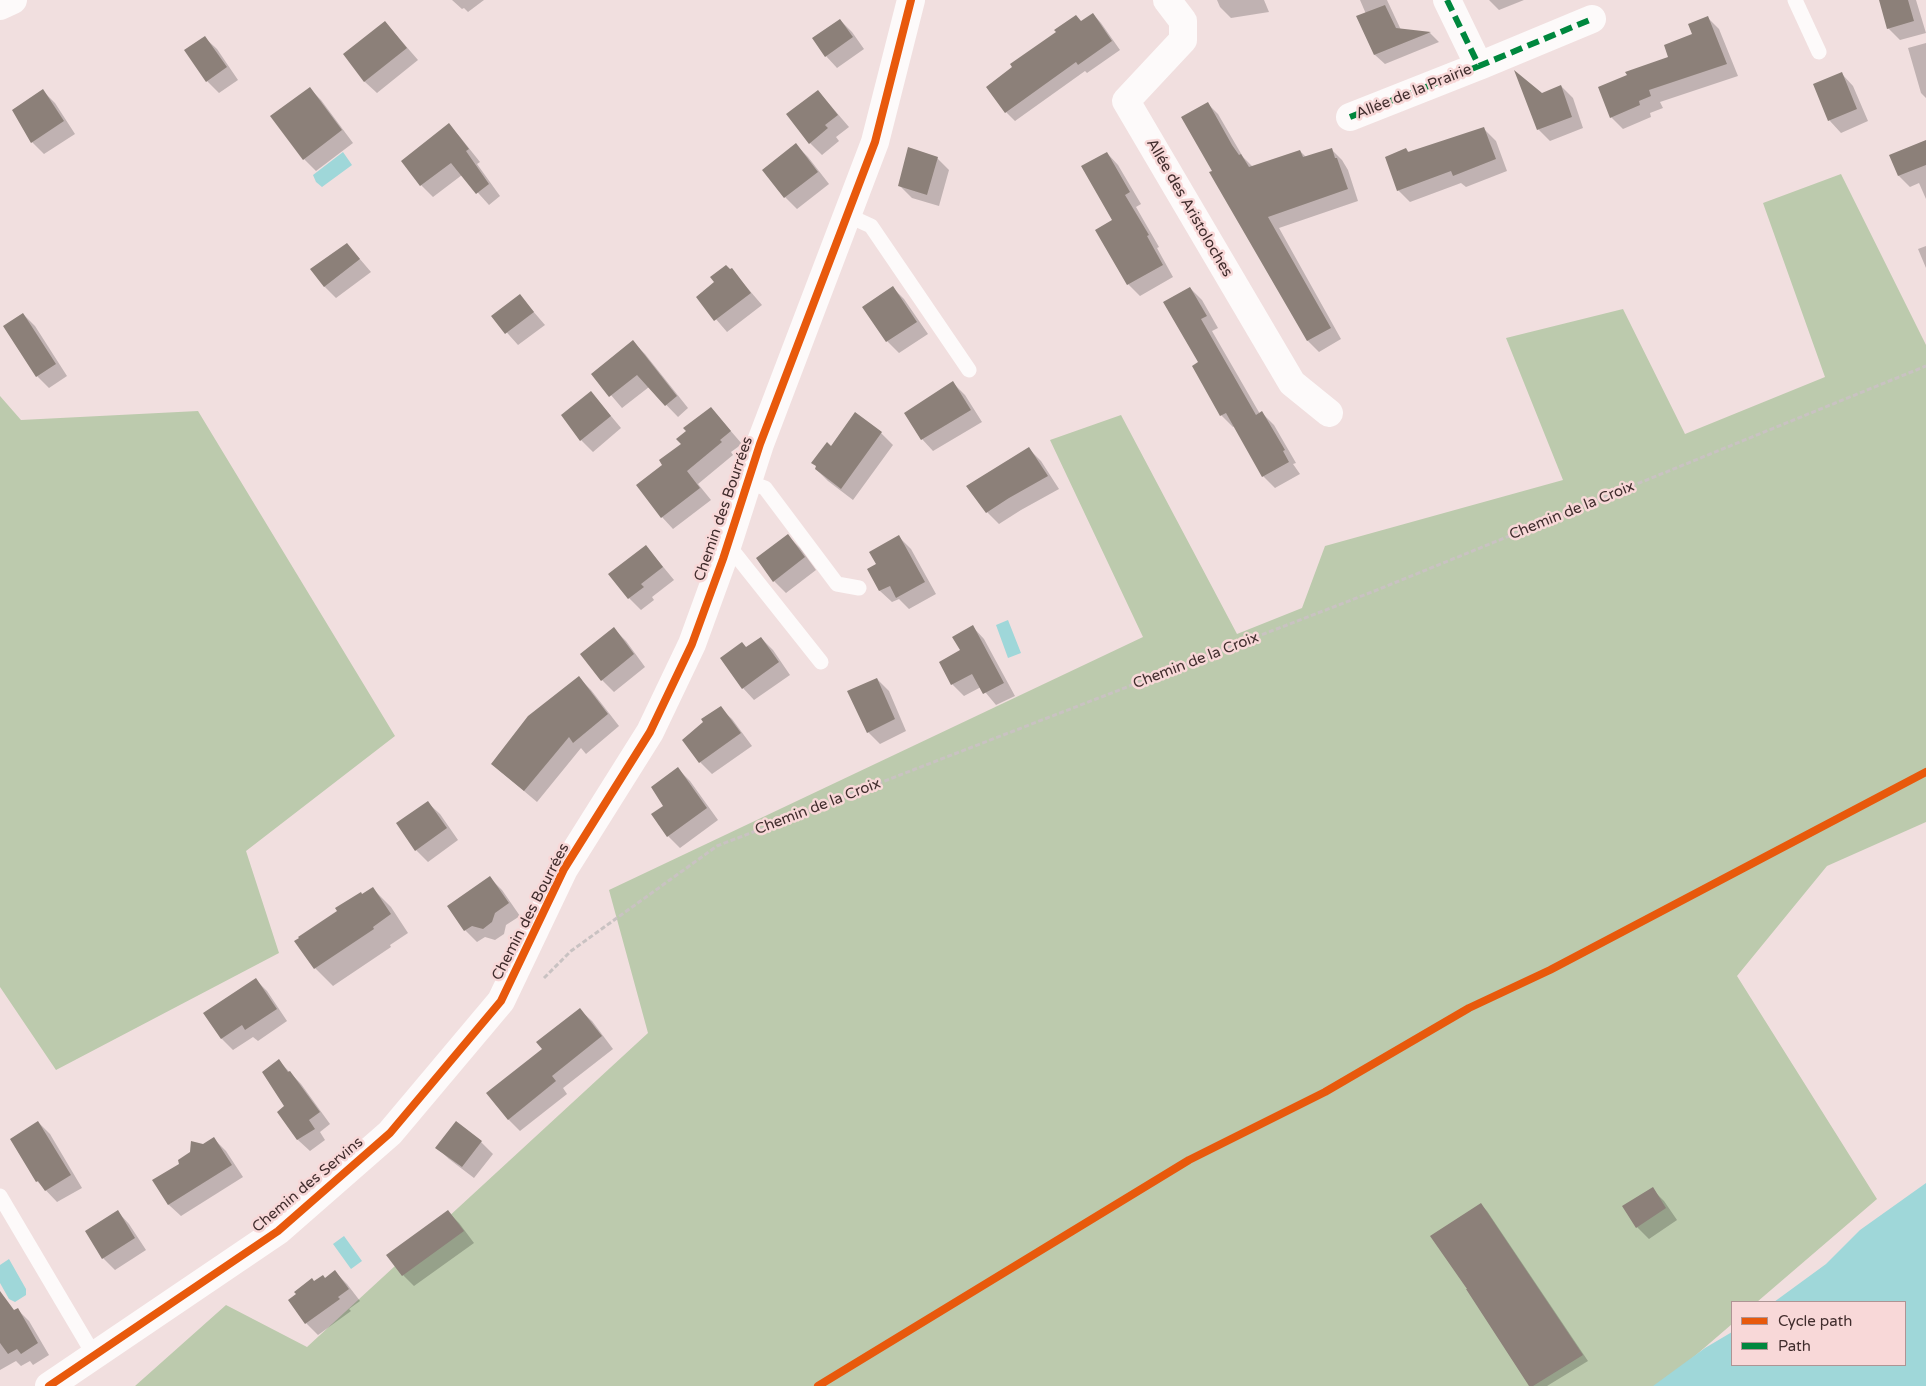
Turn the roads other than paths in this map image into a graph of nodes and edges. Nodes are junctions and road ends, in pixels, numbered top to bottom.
1 (13, 0) edge
2 (911, 0) edge
3 (1168, 0) edge
4 (1447, 0) edge
5 (1795, 0) edge
6 (0, 6) edge
7 (1592, 19) dead end
8 (1819, 52) dead end
9 (1478, 66) junction
10 (1350, 117) dead end
11 (847, 215) junction
12 (969, 370) dead end
13 (1329, 413) dead end
14 (748, 482) junction
15 (728, 545) junction
16 (859, 588) dead end
17 (821, 662) dead end
18 (502, 1001) joint
19 (0, 1196) edge
20 (94, 1355) junction
21 (49, 1386) edge

1 - 6 street
2 - 11 street, Chemin des Bourrées
3 - 13 street, Allée des Aristoloches
4 - 9 street, Allée de la Prairie
5 - 8 lane
7 - 9 street, Allée de la Prairie
9 - 10 street, Allée de la Prairie
11 - 12 lane
11 - 14 street, Chemin des Bourrées
14 - 15 street, Chemin des Bourrées
14 - 16 lane
15 - 17 lane, Chemin des Bourrées
15 - 18 street, Chemin des Bourrées
18 - 20 street, Chemin des Servins
19 - 20 lane
20 - 21 street, Chemin des Servins

